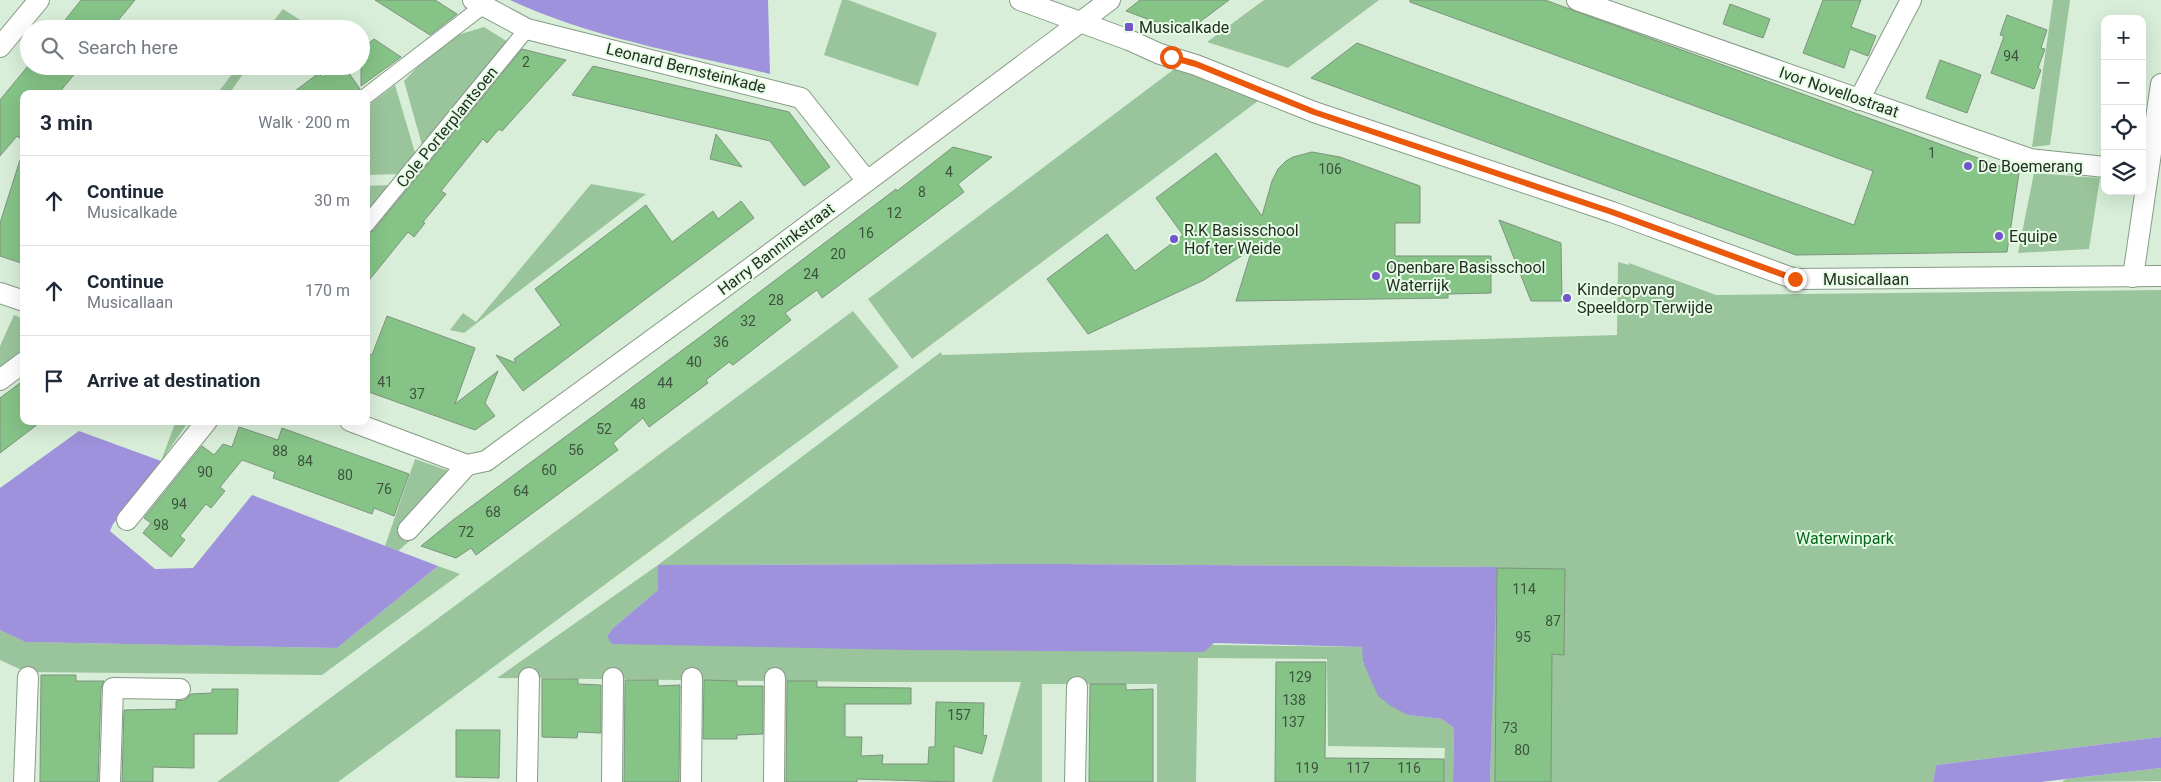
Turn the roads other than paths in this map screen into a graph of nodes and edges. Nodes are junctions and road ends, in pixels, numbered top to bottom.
1 (39, 0) edge
2 (1020, 0) edge
3 (1110, 0) edge
4 (1577, 0) edge
5 (1911, 0) edge
6 (478, 3) edge
7 (1607, 5) edge
8 (22, 20) edge
9 (20, 23) edge
10 (1081, 23) junction
11 (527, 29) junction
12 (0, 47) edge
13 (2161, 84) edge
14 (370, 93) edge
15 (1859, 100) junction
16 (2146, 166) edge
17 (2101, 167) edge
18 (867, 181) junction
19 (2142, 195) edge
20 (370, 220) edge
21 (2161, 276) edge
22 (2133, 277) junction
23 (0, 292) edge
24 (20, 300) edge
25 (20, 365) edge
26 (0, 380) edge
27 (204, 425) edge
28 (361, 425) edge
29 (467, 465) junction
30 (128, 520) dead end
31 (408, 530) dead end
32 (28, 676) dead end
33 (529, 678) dead end
34 (613, 678) dead end
35 (692, 678) dead end
36 (775, 678) dead end
37 (1076, 687) dead end
38 (180, 689) dead end
39 (24, 782) edge
40 (110, 782) edge
41 (527, 782) edge
42 (612, 782) edge
43 (691, 782) edge
44 (774, 782) edge
45 (1075, 782) edge

1 - 8 street
2 - 10 street
3 - 10 street, Harry Banninkstraat
4 - 7 street, Ivor Novellostraat
5 - 15 street
6 - 11 street, Leonard Bernsteinkade
6 - 14 street
7 - 15 street, Ivor Novellostraat
9 - 12 street
10 - 18 street, Harry Banninkstraat
10 - 22 street, Musicallaan
11 - 18 street, Leonard Bernsteinkade
11 - 20 street, Cole Porterplantsoen
13 - 16 street
15 - 17 street, Ivor Novellostraat
18 - 29 street, Harry Banninkstraat
19 - 22 street
21 - 22 street, Musicallaan
23 - 24 street
25 - 26 street
27 - 30 street
28 - 29 street
29 - 31 street
32 - 39 street
33 - 41 street
34 - 42 street
35 - 43 street
36 - 44 street
37 - 45 street
38 - 40 street

